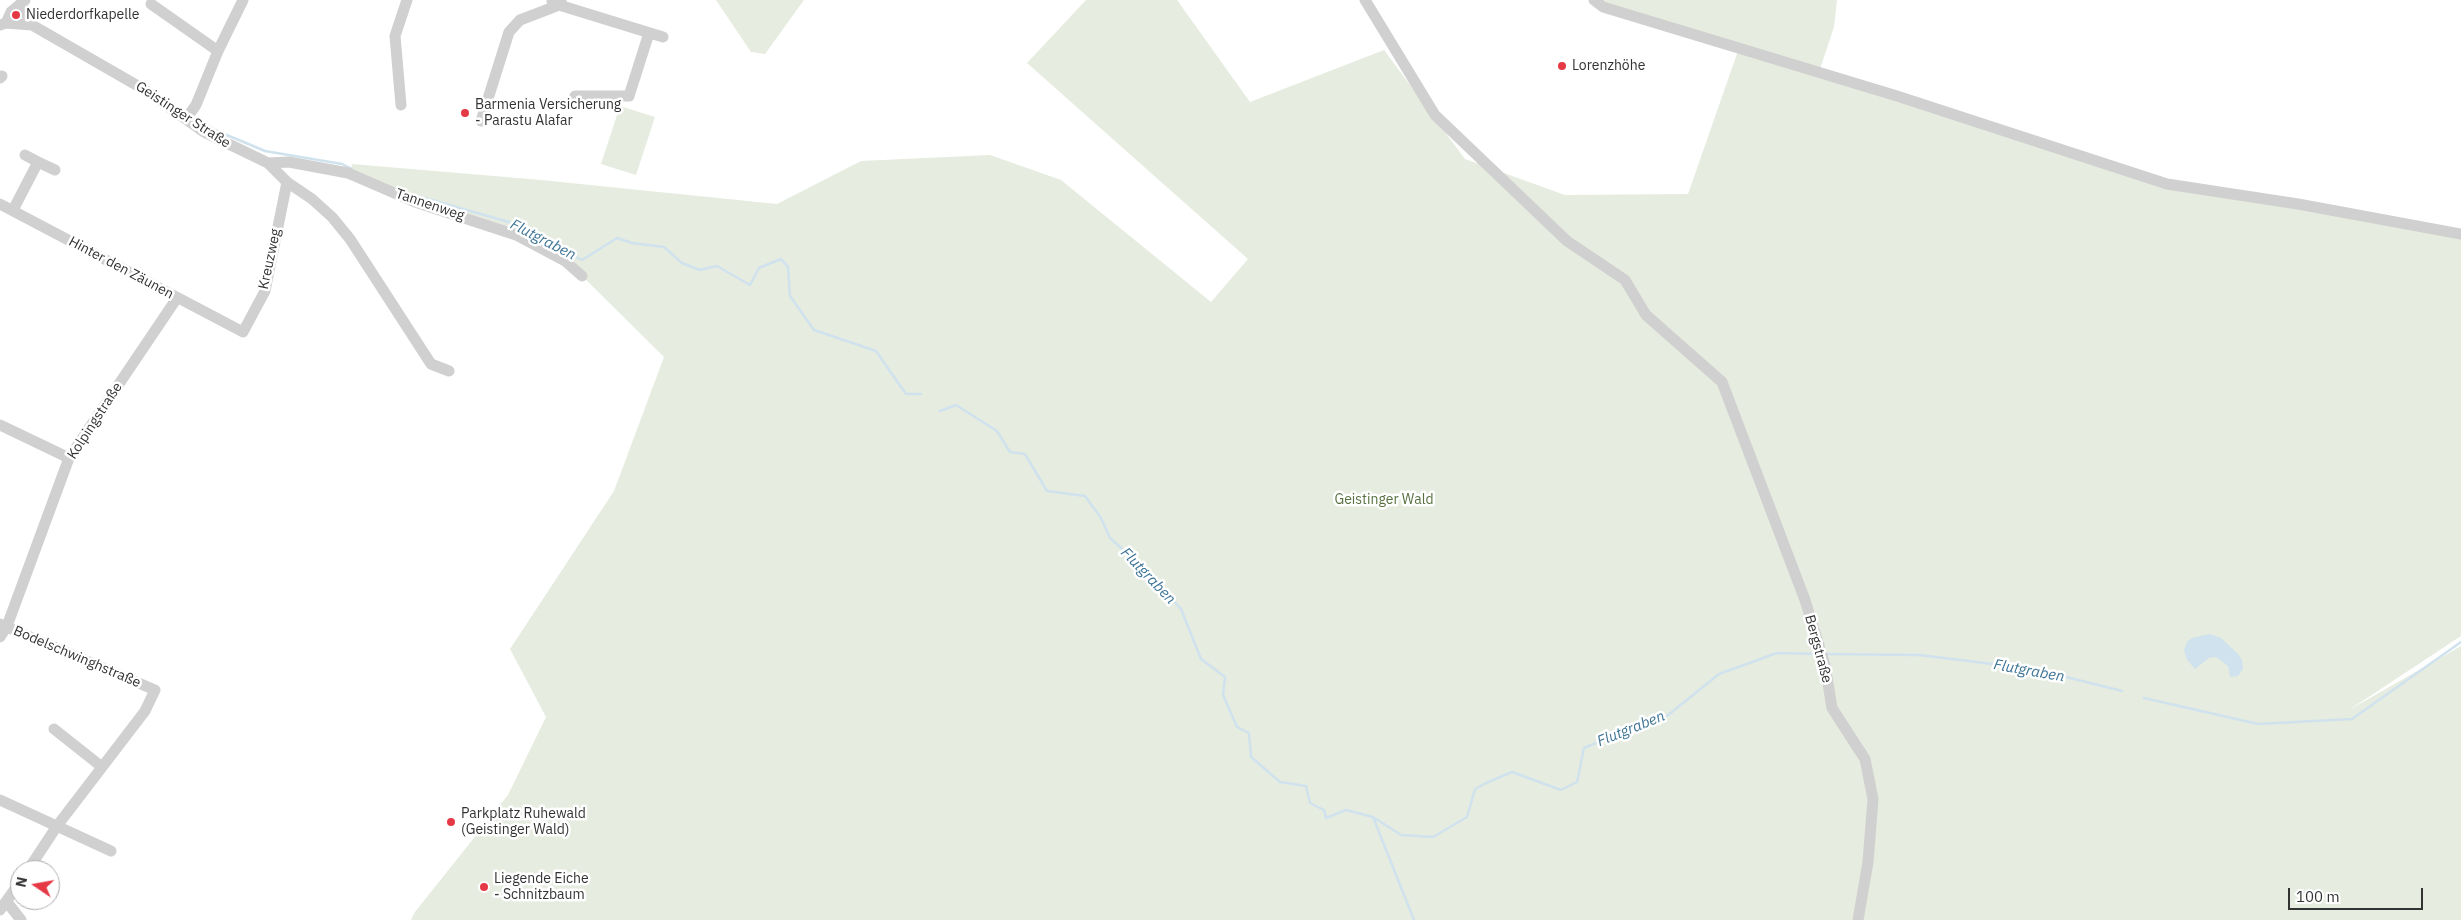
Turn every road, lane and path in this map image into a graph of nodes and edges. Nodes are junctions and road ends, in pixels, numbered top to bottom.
1 (243, 0) edge
2 (407, 0) edge
3 (1365, 0) edge
4 (1594, 0) edge
5 (23, 2) edge
6 (557, 2) edge
7 (151, 4) dead end
8 (3, 24) edge
9 (32, 25) junction
10 (649, 33) junction
11 (663, 37) dead end
12 (218, 51) junction
13 (575, 96) dead end
14 (401, 106) dead end
15 (186, 120) junction
16 (481, 121) dead end
17 (26, 155) dead end
18 (38, 162) junction
19 (268, 163) junction
20 (55, 170) dead end
21 (287, 182) junction
22 (0, 204) edge
23 (13, 210) junction
24 (2461, 234) edge
25 (582, 276) dead end
26 (177, 298) junction
27 (243, 332) joint
28 (449, 371) dead end
29 (0, 425) edge
30 (69, 458) junction
31 (4, 625) edge
32 (0, 637) edge
33 (54, 730) dead end
34 (102, 767) junction
35 (0, 800) edge
36 (57, 826) junction
37 (111, 850) dead end
38 (35, 860) edge
39 (3, 906) edge
40 (21, 920) edge
41 (1858, 920) edge

1 - 12 street
2 - 14 street
3 - 41 street, Bergstraße
4 - 24 street
5 - 8 street
5 - 9 street
6 - 10 street
6 - 16 street
7 - 12 street
8 - 9 street
9 - 15 street, Geistinger Straße
10 - 11 street
10 - 13 street
12 - 15 street
15 - 19 street, Geistinger Straße
17 - 18 street
18 - 20 street
18 - 23 street
19 - 21 street, Geistinger Straße
19 - 25 street, Tannenweg
21 - 27 street, Kreuzweg
21 - 28 street, Geistinger Straße
22 - 23 street, Hinter den Zäunen
23 - 26 street, Hinter den Zäunen
26 - 27 street, Hinter den Zäunen
26 - 30 street, Kolpingstraße
29 - 30 street
30 - 31 street, Kolpingstraße
31 - 32 street, Kolpingstraße
31 - 34 street, Bodelschwinghstraße
33 - 34 street
34 - 36 street
35 - 36 street
36 - 37 street
36 - 38 street
39 - 40 street

